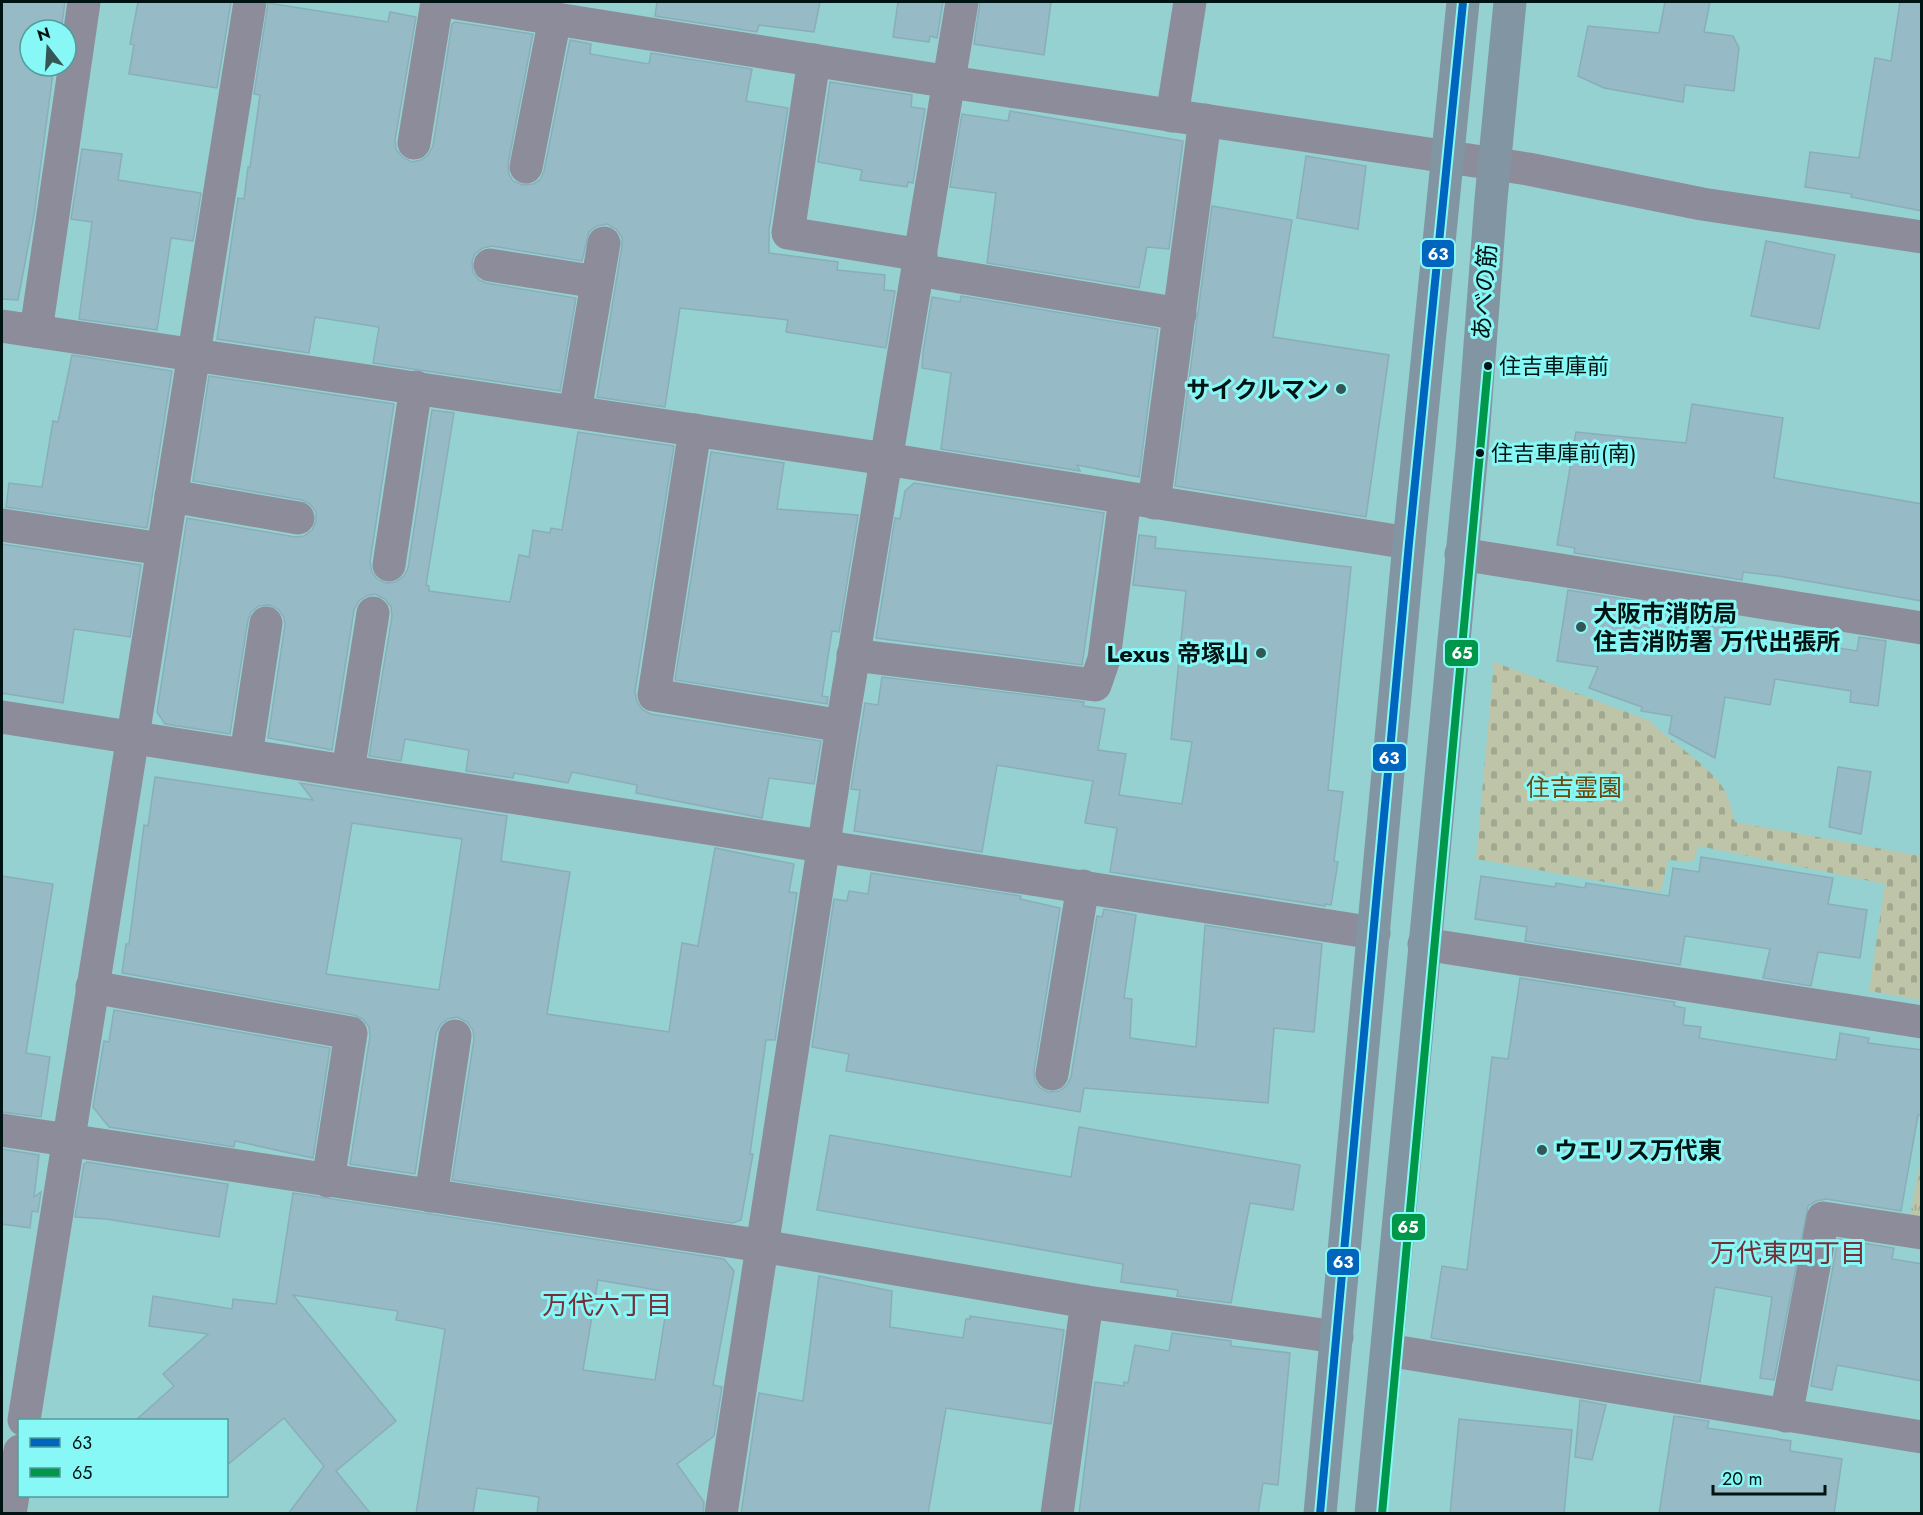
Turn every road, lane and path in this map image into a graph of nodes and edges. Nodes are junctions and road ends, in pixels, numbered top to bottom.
1 (84, 2) edge
2 (250, 2) edge
3 (438, 2) edge
4 (962, 2) edge
5 (1190, 2) edge
6 (1463, 2) edge
7 (1510, 2) edge
8 (467, 3) edge
9 (555, 18) junction
10 (814, 60) junction
11 (950, 82) junction
12 (1172, 116) junction
13 (1205, 120) junction
14 (414, 143) dead end
15 (1449, 157) junction
16 (1494, 164) junction
17 (526, 167) dead end
18 (1922, 237) edge
19 (604, 243) dead end
20 (920, 263) junction
21 (490, 265) dead end
22 (597, 282) junction
23 (1180, 314) junction
24 (2, 326) edge
25 (36, 331) junction
26 (194, 354) junction
27 (416, 387) junction
28 (574, 412) junction
29 (695, 430) junction
30 (886, 459) junction
31 (171, 496) junction
32 (1139, 500) junction
33 (298, 518) dead end
34 (2, 525) edge
35 (1409, 543) junction
36 (162, 549) junction
37 (1461, 554) junction
38 (389, 565) dead end
39 (373, 613) dead end
40 (266, 623) dead end
41 (1922, 628) edge
42 (853, 655) junction
43 (2, 717) edge
44 (842, 726) junction
45 (132, 738) junction
46 (246, 755) junction
47 (348, 771) junction
48 (825, 845) junction
49 (1083, 886) junction
50 (1374, 933) junction
51 (1424, 944) junction
52 (92, 987) junction
53 (1922, 1022) edge
54 (455, 1036) dead end
55 (1052, 1074) dead end
56 (2, 1130) edge
57 (68, 1142) junction
58 (328, 1181) junction
59 (431, 1196) junction
60 (1922, 1233) edge
61 (762, 1246) junction
62 (1087, 1302) junction
63 (1337, 1337) junction
64 (1387, 1350) junction
65 (1786, 1416) junction
66 (24, 1419) edge
67 (1922, 1437) edge
68 (18, 1464) edge
69 (10, 1514) edge
70 (721, 1514) edge
71 (1057, 1514) edge
72 (1320, 1514) edge
73 (1371, 1514) edge

1 - 25 street
2 - 26 street
3 - 14 street
4 - 11 street
5 - 12 street
6 - 15 main road, あべの筋
7 - 16 main road, あべの筋
8 - 9 street
9 - 10 street
9 - 17 street
10 - 11 street
10 - 20 street
11 - 12 street
11 - 20 street
12 - 13 street
13 - 15 street
13 - 23 street
15 - 16 street
15 - 35 main road, あべの筋
16 - 18 street
16 - 37 main road, あべの筋
19 - 22 street
20 - 23 street
20 - 30 street
21 - 22 street
22 - 28 street
23 - 32 street
24 - 25 street
25 - 26 street
26 - 27 street
26 - 31 street
27 - 28 street
27 - 38 street
28 - 29 street
29 - 30 street
29 - 44 street
30 - 32 street
30 - 42 street
31 - 33 street
31 - 36 street
32 - 35 street
32 - 42 street
34 - 36 street
35 - 50 main road, あべの筋
36 - 45 street
37 - 41 street
37 - 51 main road, あべの筋
39 - 47 street
40 - 46 street
42 - 44 street
43 - 45 street
44 - 48 street
45 - 46 street
45 - 52 street
46 - 47 street
47 - 48 street
48 - 49 street
48 - 61 street
49 - 50 street
49 - 55 street
50 - 63 main road, あべの筋
51 - 53 street
51 - 64 main road, あべの筋
52 - 57 street
52 - 58 street
54 - 59 street
56 - 57 street
57 - 58 street
57 - 66 street
58 - 59 street
59 - 61 street
60 - 65 street
61 - 62 street
61 - 70 street
62 - 63 street
62 - 71 street
63 - 72 main road, あべの筋
64 - 65 street
64 - 73 main road, あべの筋
65 - 67 street
68 - 69 street

